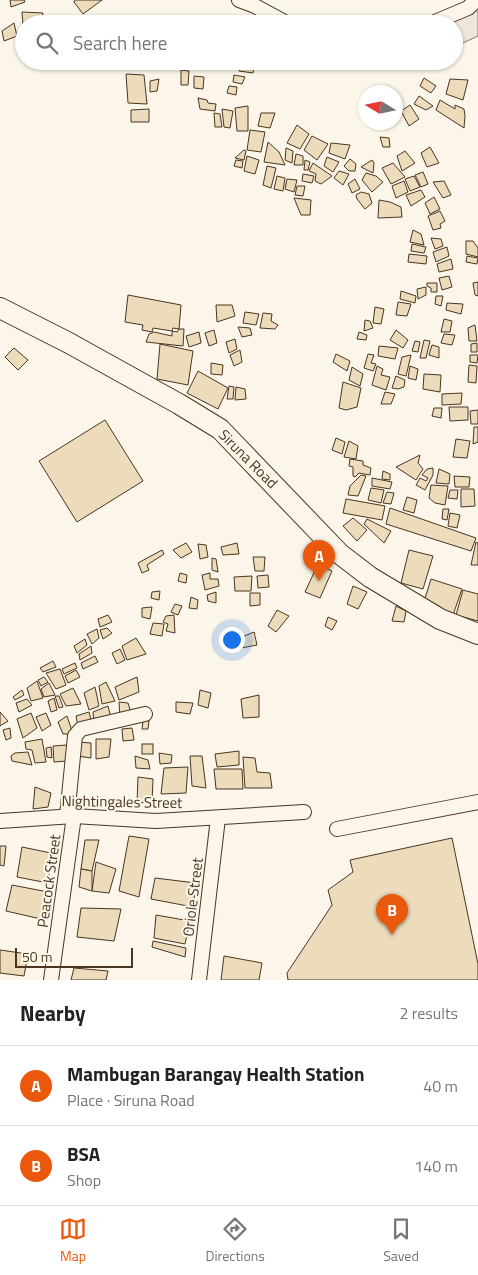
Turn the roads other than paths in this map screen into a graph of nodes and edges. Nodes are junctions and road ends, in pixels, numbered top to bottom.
1 (239, 0) edge
2 (476, 0) edge
3 (272, 15) edge
4 (451, 15) edge
5 (0, 308) edge
6 (478, 634) edge
7 (145, 714) dead end
8 (478, 802) edge
9 (304, 812) dead end
10 (71, 816) junction
11 (218, 818) junction
12 (0, 821) edge
13 (337, 829) dead end
14 (51, 980) edge
15 (200, 980) edge

1 - 3 street
2 - 4 street
5 - 6 street, Siruna Road
7 - 10 street, Peacock Street
8 - 13 street
9 - 11 street, Nightingales Street
10 - 11 street, Nightingales Street
10 - 12 street, Nightingales Street
10 - 14 street, Peacock Street
11 - 15 street, Oriole Street

